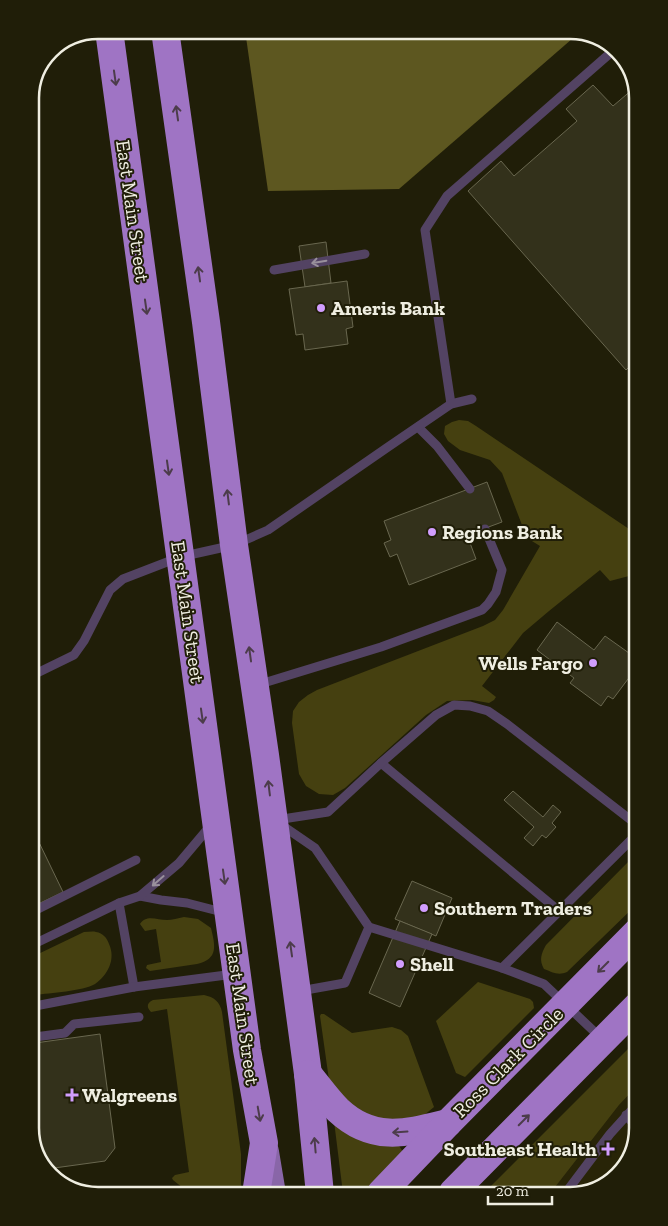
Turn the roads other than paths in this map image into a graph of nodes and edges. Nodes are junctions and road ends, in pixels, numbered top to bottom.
1 (109, 39) edge
2 (166, 39) edge
3 (609, 54) edge
4 (365, 254) dead end
5 (274, 270) dead end
6 (472, 399) dead end
7 (451, 404) junction
8 (418, 427) junction
9 (470, 489) dead end
10 (485, 528) dead end
11 (234, 545) junction
12 (180, 557) junction
13 (39, 672) edge
14 (254, 686) junction
15 (381, 763) junction
16 (629, 819) edge
17 (216, 820) junction
18 (273, 820) junction
19 (629, 841) edge
20 (136, 860) dead end
21 (140, 896) junction
22 (119, 903) junction
23 (39, 908) edge
24 (559, 911) junction
25 (229, 914) junction
26 (369, 926) junction
27 (629, 940) edge
28 (39, 942) edge
29 (502, 968) junction
30 (237, 974) junction
31 (134, 987) junction
32 (296, 992) junction
33 (565, 1004) junction
34 (39, 1005) edge
35 (629, 1014) edge
36 (139, 1017) dead end
37 (39, 1036) edge
38 (603, 1040) junction
39 (308, 1074) junction
40 (629, 1112) edge
41 (626, 1115) junction
42 (629, 1118) edge
43 (448, 1123) junction
44 (264, 1143) junction
45 (257, 1187) edge
46 (271, 1187) edge
47 (319, 1187) edge
48 (387, 1187) edge
49 (458, 1187) edge
50 (570, 1187) edge

1 -> 12 highway, East Main Street
11 -> 2 highway
3 - 7 lane
4 -> 5 lane
6 - 7 lane
7 - 8 lane
8 - 9 lane
8 - 11 lane
10 - 14 lane
11 - 12 lane
14 -> 11 highway
12 - 13 lane
12 -> 17 highway, East Main Street
18 -> 14 highway
15 - 16 lane
15 - 18 lane
15 - 24 lane
17 -> 21 lane
17 -> 25 highway, East Main Street
18 - 26 lane
32 -> 18 highway
19 - 24 lane
20 - 23 lane
21 - 22 lane
21 - 25 lane
22 - 28 lane
22 - 31 lane
24 - 29 lane
25 - 30 highway, East Main Street
26 - 29 lane
26 - 32 lane
27 -> 33 highway, Ross Clark Circle
29 - 33 lane
30 - 31 lane
30 -> 44 highway, East Main Street
31 - 34 lane
32 - 39 highway
33 - 38 lane
33 - 43 highway, Ross Clark Circle
35 - 38 highway
36 - 37 lane
49 -> 38 highway
43 -> 39 highway
47 -> 39 highway
40 - 41 lane
41 - 42 lane
41 - 50 lane
43 - 48 highway, Ross Clark Circle
44 - 45 highway
44 - 46 main road, East Main Street

